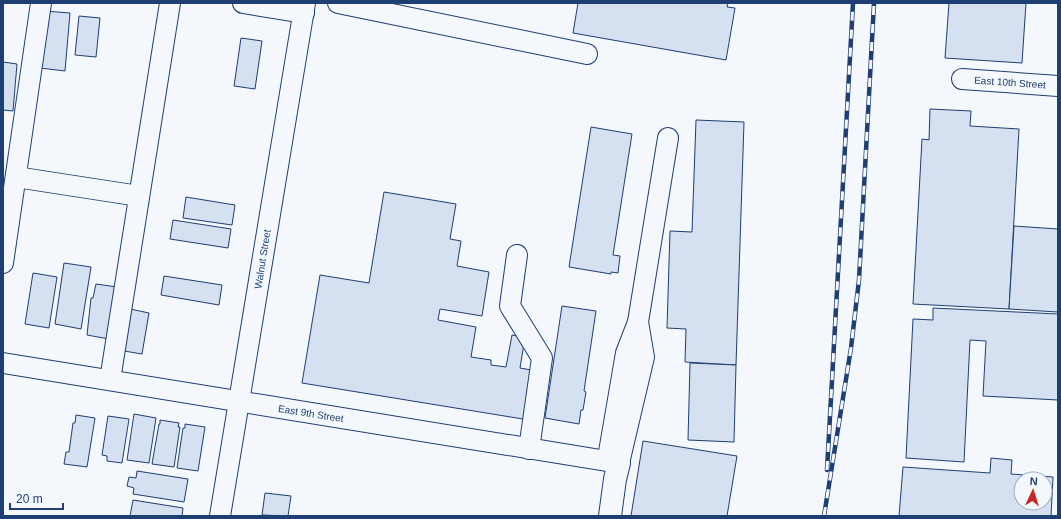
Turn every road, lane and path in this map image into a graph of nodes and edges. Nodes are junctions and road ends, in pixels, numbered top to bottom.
1 (41, 3) edge
2 (170, 3) edge
3 (244, 3) edge
4 (338, 3) edge
5 (304, 8) edge
6 (587, 54) dead end
7 (962, 79) dead end
8 (1058, 86) edge
9 (668, 138) dead end
10 (16, 177) junction
11 (139, 196) junction
12 (517, 255) dead end
13 (3, 263) edge
14 (3, 363) edge
15 (110, 380) junction
16 (239, 401) junction
17 (529, 449) junction
18 (613, 462) junction
19 (220, 516) edge
20 (610, 516) edge

1 - 10 street
2 - 11 street
3 - 5 street
4 - 6 street
5 - 16 street, Walnut Street
7 - 8 street, East 10th Street
9 - 18 street
10 - 11 street
10 - 13 street
11 - 15 street
12 - 17 street
14 - 15 street, East 9th Street
15 - 16 street, East 9th Street
16 - 17 street, East 9th Street
16 - 19 street, Walnut Street
17 - 18 street, East 9th Street
18 - 20 main road

